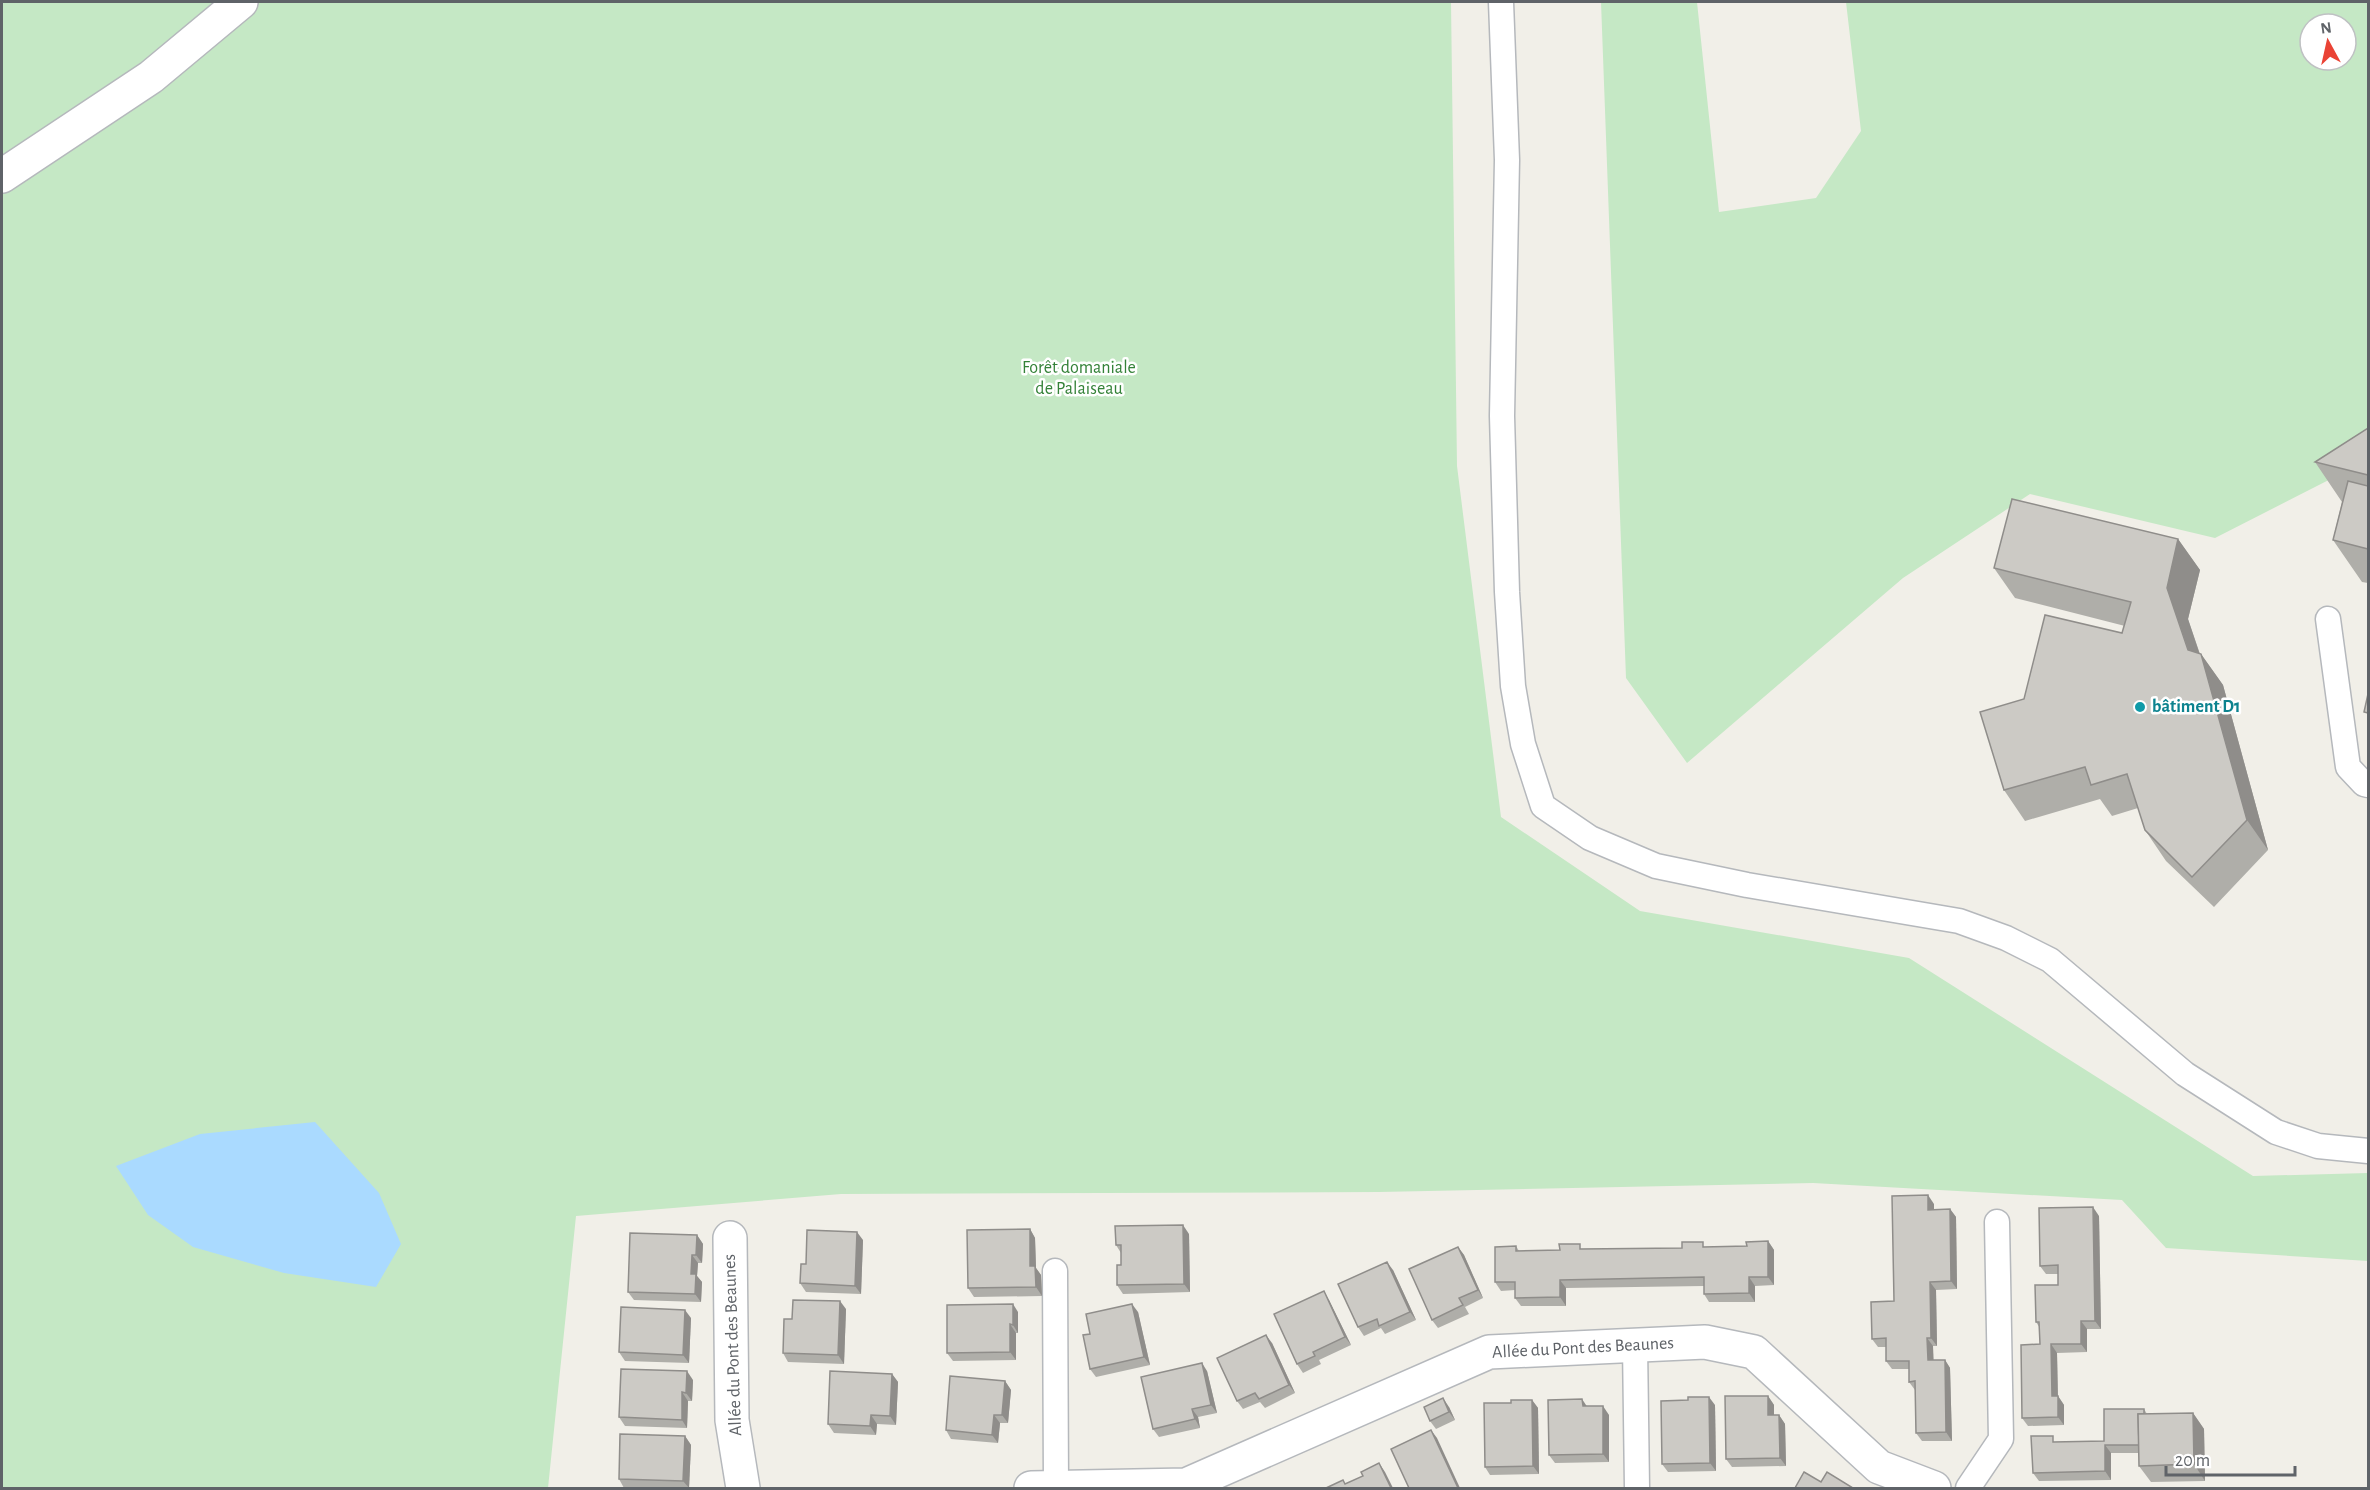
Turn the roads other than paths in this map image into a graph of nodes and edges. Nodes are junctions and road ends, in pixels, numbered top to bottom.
1 (241, 2) edge
2 (1501, 2) edge
3 (2, 176) edge
4 (2328, 619) dead end
5 (2368, 784) edge
6 (2368, 1150) edge
7 (1997, 1222) dead end
8 (730, 1238) dead end
9 (1055, 1271) dead end
10 (1635, 1345) junction
11 (743, 1488) edge
12 (1030, 1488) edge
13 (1056, 1488) edge
14 (1637, 1488) edge
15 (1934, 1488) edge
16 (1968, 1488) edge

1 - 3 street
2 - 6 lane
4 - 5 lane
7 - 16 lane
8 - 11 street, Allée du Pont des Beaunes
9 - 13 lane
10 - 13 street, Allée du Pont des Beaunes
10 - 14 lane
10 - 15 street, Allée du Pont des Beaunes
12 - 13 street, Allée du Pont des Beaunes

